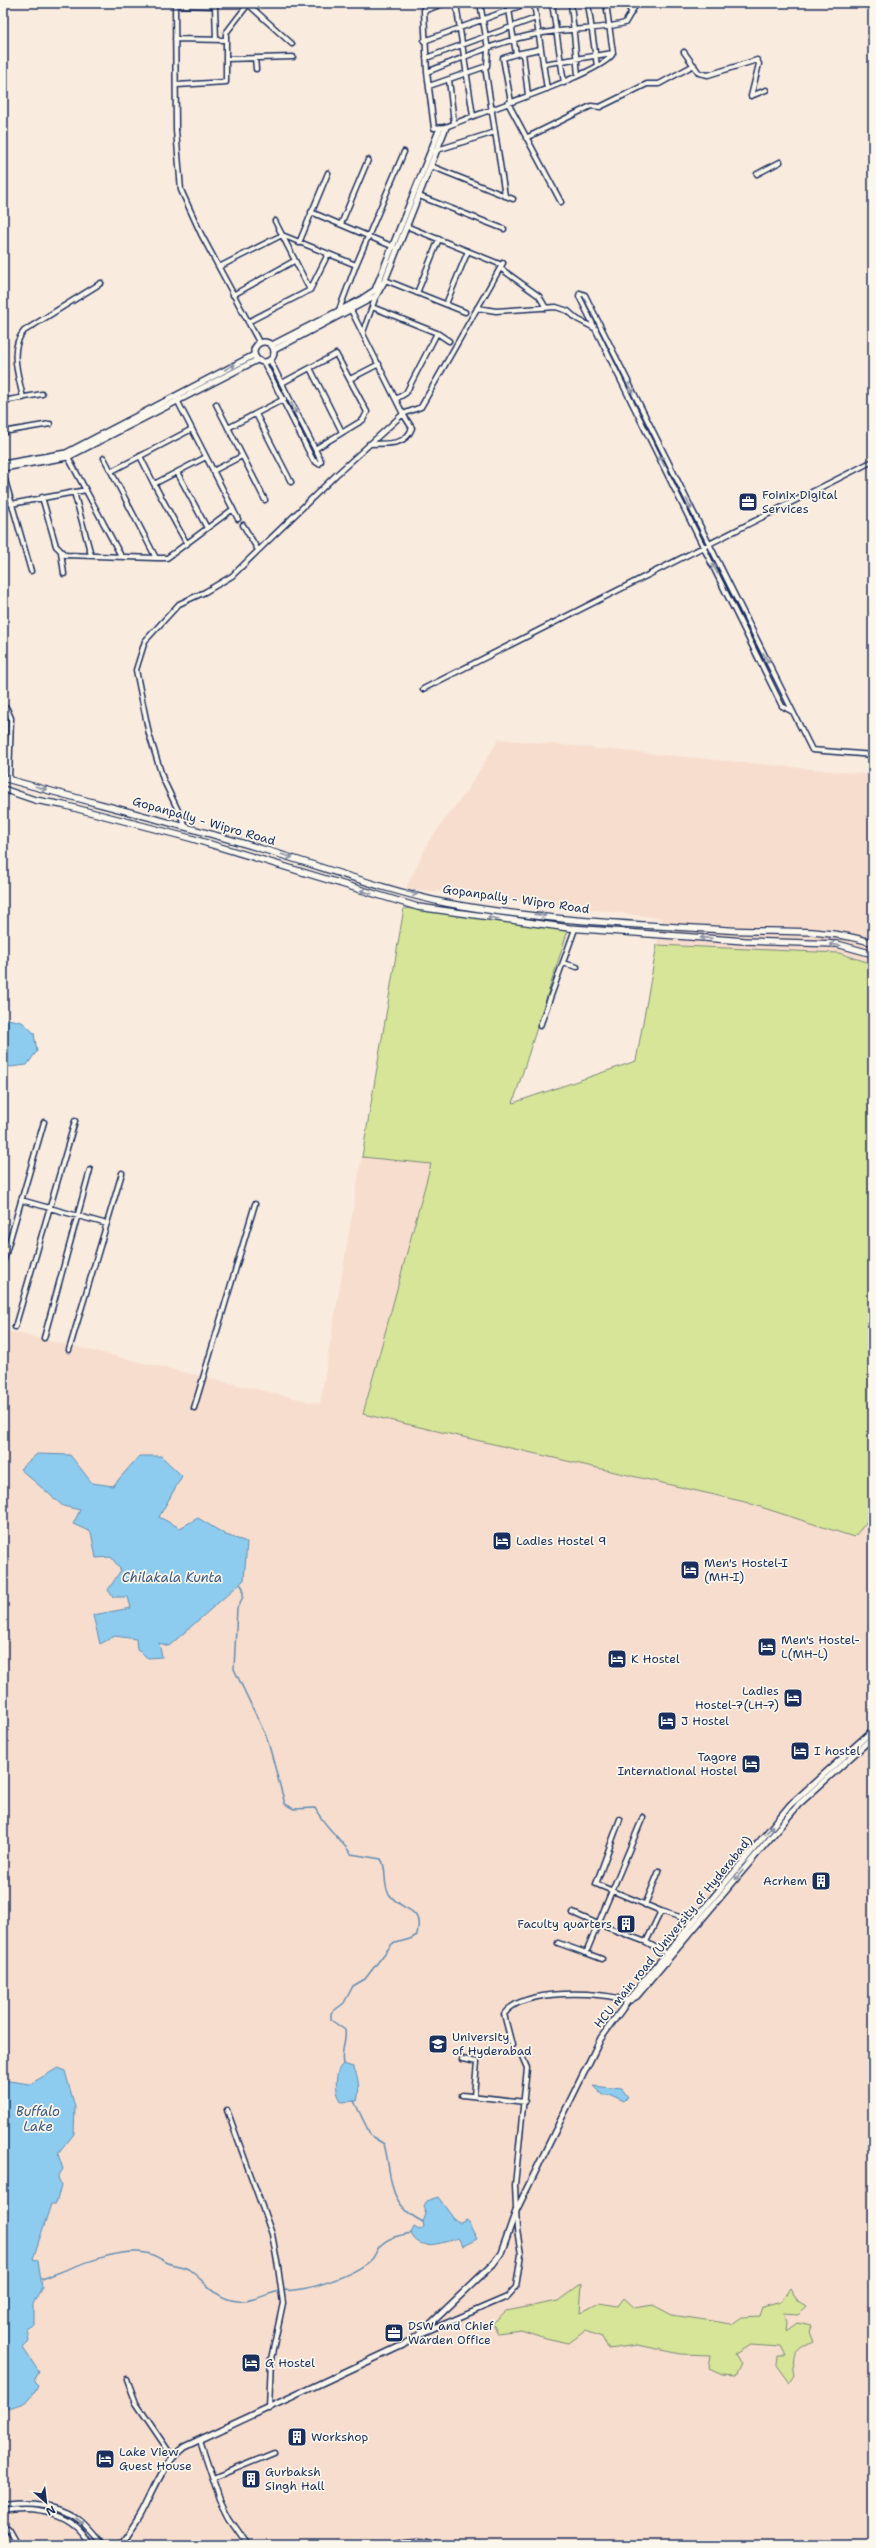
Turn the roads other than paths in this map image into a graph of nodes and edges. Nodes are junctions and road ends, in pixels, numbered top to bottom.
1 (424, 3) edge
2 (456, 3) edge
3 (480, 3) edge
4 (508, 3) edge
5 (528, 3) edge
6 (534, 3) edge
7 (552, 3) edge
8 (571, 3) edge
9 (588, 3) edge
10 (606, 3) edge
11 (628, 3) edge
12 (637, 3) edge
13 (176, 4) edge
14 (249, 4) edge
15 (442, 4) edge
16 (508, 10) junction
17 (630, 10) junction
18 (424, 11) junction
19 (536, 18) junction
20 (483, 19) junction
21 (511, 26) junction
22 (608, 27) junction
23 (460, 28) junction
24 (592, 29) junction
25 (573, 30) junction
26 (556, 31) junction
27 (538, 33) junction
28 (486, 36) junction
29 (175, 39) junction
30 (216, 40) junction
31 (225, 40) junction
32 (513, 40) junction
33 (424, 41) junction
34 (292, 44) dead end
35 (462, 45) junction
36 (488, 49) junction
37 (540, 49) junction
38 (684, 52) dead end
39 (523, 53) junction
40 (613, 53) junction
41 (516, 54) junction
42 (596, 56) junction
43 (293, 57) dead end
44 (255, 58) junction
45 (426, 58) junction
46 (464, 58) junction
47 (226, 59) junction
48 (577, 59) junction
49 (560, 61) junction
50 (543, 64) junction
51 (694, 64) junction
52 (598, 66) junction
53 (485, 67) junction
54 (256, 70) dead end
55 (427, 72) junction
56 (466, 74) junction
57 (578, 75) junction
58 (449, 80) junction
59 (564, 83) junction
60 (177, 85) junction
61 (429, 86) junction
62 (547, 89) junction
63 (766, 90) dead end
64 (528, 95) junction
65 (509, 103) junction
66 (492, 109) junction
67 (473, 116) junction
68 (454, 123) junction
69 (446, 127) junction
70 (440, 128) junction
71 (495, 132) junction
72 (526, 138) junction
73 (434, 151) junction
74 (404, 152) dead end
75 (368, 160) dead end
76 (780, 162) dead end
77 (431, 166) junction
78 (328, 173) dead end
79 (757, 174) dead end
80 (419, 196) junction
81 (505, 196) junction
82 (513, 199) dead end
83 (561, 202) dead end
84 (311, 212) junction
85 (275, 221) dead end
86 (341, 224) junction
87 (406, 226) junction
88 (504, 229) dead end
89 (282, 235) junction
90 (369, 235) junction
91 (439, 239) junction
92 (299, 242) junction
93 (394, 247) junction
94 (468, 251) junction
95 (328, 254) junction
96 (294, 261) junction
97 (356, 265) junction
98 (501, 265) junction
99 (218, 267) junction
100 (385, 280) junction
101 (100, 283) dead end
102 (310, 290) junction
103 (417, 293) junction
104 (374, 294) junction
105 (233, 295) junction
106 (446, 304) junction
107 (372, 307) junction
108 (477, 308) junction
109 (546, 308) junction
110 (339, 310) junction
111 (351, 310) junction
112 (465, 312) dead end
113 (248, 322) junction
114 (597, 329) junction
115 (363, 332) junction
116 (437, 334) junction
117 (449, 341) dead end
118 (259, 342) junction
119 (273, 348) junction
120 (254, 355) junction
121 (257, 360) junction
122 (270, 360) junction
123 (264, 363) junction
124 (379, 364) junction
125 (310, 368) junction
126 (350, 379) junction
127 (282, 383) junction
128 (42, 394) dead end
129 (288, 397) junction
130 (23, 398) junction
131 (176, 399) junction
132 (396, 399) junction
133 (282, 400) junction
134 (3, 401) edge
135 (216, 404) dead end
136 (256, 414) junction
137 (403, 414) junction
138 (50, 424) dead end
139 (228, 428) junction
140 (192, 429) junction
141 (3, 432) edge
142 (342, 432) junction
143 (369, 444) junction
144 (314, 449) junction
145 (67, 455) junction
146 (140, 456) junction
147 (242, 456) junction
148 (206, 457) junction
149 (104, 458) dead end
150 (873, 461) edge
151 (3, 464) edge
152 (3, 468) edge
153 (213, 470) junction
154 (112, 471) junction
155 (177, 472) junction
156 (3, 473) edge
157 (291, 482) dead end
158 (154, 484) junction
159 (86, 490) junction
160 (74, 492) junction
161 (42, 497) junction
162 (265, 500) dead end
163 (11, 504) junction
164 (232, 509) junction
165 (238, 519) dead end
166 (243, 526) dead end
167 (208, 528) junction
168 (187, 544) junction
169 (708, 544) junction
170 (703, 547) junction
171 (258, 550) junction
172 (61, 552) junction
173 (91, 555) junction
174 (121, 556) junction
175 (156, 558) junction
176 (31, 571) dead end
177 (64, 574) dead end
178 (423, 689) dead end
179 (3, 706) edge
180 (793, 712) junction
181 (873, 755) edge
182 (6, 778) edge
183 (3, 789) edge
184 (186, 827) junction
185 (434, 898) junction
186 (431, 908) junction
187 (576, 929) junction
188 (783, 932) junction
189 (782, 942) junction
190 (873, 943) edge
191 (873, 954) edge
192 (563, 963) junction
193 (577, 967) dead end
194 (540, 1026) dead end
195 (75, 1121) dead end
196 (44, 1122) dead end
197 (90, 1170) dead end
198 (122, 1173) dead end
199 (22, 1200) junction
200 (255, 1204) dead end
201 (49, 1208) junction
202 (77, 1216) junction
203 (106, 1224) junction
204 (3, 1263) edge
205 (15, 1327) dead end
206 (44, 1338) dead end
207 (68, 1350) dead end
208 (194, 1408) dead end
209 (873, 1730) edge
210 (873, 1736) edge
211 (644, 1817) dead end
212 (620, 1820) dead end
213 (659, 1871) dead end
214 (612, 1892) junction
215 (645, 1905) junction
216 (661, 1911) junction
217 (573, 1913) dead end
218 (692, 1921) junction
219 (598, 1924) junction
220 (646, 1942) junction
221 (558, 1943) dead end
222 (586, 1953) junction
223 (669, 1955) junction
224 (602, 1959) dead end
225 (629, 2001) junction
226 (512, 2045) dead end
227 (522, 2054) dead end
228 (462, 2059) dead end
229 (462, 2095) dead end
230 (474, 2096) junction
231 (525, 2102) junction
232 (227, 2110) dead end
233 (516, 2211) junction
234 (420, 2334) junction
235 (127, 2378) dead end
236 (269, 2409) junction
237 (200, 2440) junction
238 (274, 2453) dead end
239 (172, 2456) junction
240 (213, 2478) junction
241 (3, 2506) edge
242 (3, 2511) edge
243 (3, 2530) edge
244 (17, 2545) edge
245 (92, 2545) edge
246 (103, 2545) edge
247 (121, 2545) edge
248 (248, 2545) edge
249 (391, 2545) edge
250 (436, 2545) edge

1 - 18 street
2 - 23 street
3 - 20 street
4 - 16 street
5 - 16 street
6 - 19 street
7 - 26 street
8 - 25 street
9 - 24 street
10 - 22 street
11 - 17 street
12 - 17 street
13 - 29 street
13 - 30 street
14 - 31 street
14 - 34 street
15 - 18 street
16 - 20 street
16 - 21 street
17 - 22 street
18 - 33 street
19 - 21 street
19 - 27 street
20 - 23 street
20 - 28 street
21 - 28 street
21 - 32 street
22 - 24 street
22 - 40 street
23 - 33 street
23 - 35 street
24 - 25 street
24 - 42 street
25 - 26 street
25 - 48 street
26 - 27 street
26 - 49 street
27 - 32 street
27 - 37 street
28 - 35 street
28 - 36 street
29 - 30 street
29 - 60 street
30 - 31 street
31 - 47 street
32 - 36 street
32 - 41 street
33 - 45 street
35 - 45 street
35 - 46 street
36 - 46 street
36 - 53 street
37 - 39 street
37 - 50 street
38 - 51 street
39 - 41 street
39 - 64 street
40 - 42 street
40 - 52 street
41 - 65 street
42 - 48 street
42 - 52 street
43 - 44 street
44 - 47 street
44 - 54 street
45 - 55 street
46 - 55 street
46 - 56 street
47 - 60 street
48 - 49 street
48 - 57 street
49 - 50 street
49 - 59 street
50 - 62 street
51 - 63 street
51 - 72 street
52 - 57 street
53 - 56 street
53 - 66 street
55 - 61 street
56 - 58 street
56 - 67 street
57 - 59 street
58 - 61 street
58 - 68 street
59 - 62 street
60 - 99 street
61 - 70 street
62 - 64 street
64 - 65 street
65 - 66 street
65 - 72 street
66 - 67 street
66 - 71 street
67 - 68 street
68 - 69 street
69 - 70 street
69 - 73 street
70 - 73 street
71 - 73 street
71 - 81 street
72 - 83 street
73 - 77 street
73 - 93 street
74 - 90 street
75 - 86 street
76 - 79 street
77 - 80 street
77 - 81 street
78 - 84 street
80 - 87 street
80 - 88 street
81 - 82 street
84 - 86 street
84 - 92 street
85 - 89 street
86 - 90 street
87 - 91 street
87 - 100 street
89 - 92 street
89 - 96 street
89 - 99 street
90 - 93 street
90 - 97 street
91 - 94 street
91 - 103 street
92 - 95 street
93 - 104 street
94 - 98 street
94 - 106 street
95 - 97 street
95 - 102 street
96 - 102 street
96 - 105 street
97 - 110 street
98 - 108 street
98 - 109 street
99 - 105 street
100 - 103 street
100 - 104 street
101 - 130 street
102 - 113 street
103 - 106 street
104 - 107 street
104 - 110 street
104 - 111 street
105 - 113 street
106 - 112 street
107 - 115 street
107 - 116 street
108 - 109 street
108 - 137 street
109 - 114 street
110 - 119 street
111 - 115 street
111 - 119 street
113 - 118 street
114 -> 169 street
170 -> 114 street
115 - 124 street
116 - 117 street
116 - 132 street
118 - 119 street
118 - 120 street
119 - 122 street
120 - 121 street
131 -> 120 street
121 - 123 street
121 - 131 street
122 - 123 street
122 - 127 street
123 - 133 street
124 - 126 street
124 - 132 street
125 - 126 street
125 - 127 street
125 - 142 street
126 - 142 street
127 - 129 street
128 - 130 street
129 - 133 street
129 -> 144 street
130 - 134 street
131 - 140 street
131 - 145 street
132 - 137 street
133 - 136 street
133 - 144 street
135 - 139 street
136 - 139 street
136 - 157 street
137 - 143 street
137 - 143 street
138 - 141 street
139 - 147 street
140 - 146 street
140 - 148 street
142 - 144 street
143 - 171 street
145 - 151 street
145 - 152 street
145 - 159 street
146 - 154 street
146 - 158 street
147 - 153 street
147 - 162 street
148 - 153 street
148 - 155 street
149 - 154 street
150 - 169 street
153 - 164 street
154 - 175 street
155 - 158 street
155 - 167 street
156 - 163 street
158 - 168 street
159 - 160 street
159 - 174 street
160 - 161 street
160 - 173 street
161 - 163 street
161 - 172 street
163 - 176 street
164 - 165 street
164 - 167 street
166 - 171 street
167 - 168 street
168 - 175 street
169 - 170 street
169 -> 180 street
170 - 178 street
180 -> 170 street
171 - 184 street
172 - 173 street
172 - 177 street
173 - 174 street
174 - 175 street
179 - 182 street
180 - 181 street
182 -> 184 main road, Gopanpally - Wipro Road
186 -> 183 main road, Gopanpally - Wipro Road
184 -> 185 main road, Gopanpally - Wipro Road
185 - 186 main road
185 -> 188 main road, Gopanpally - Wipro Road
187 -> 186 main road, Gopanpally - Wipro Road
189 -> 187 main road, Gopanpally - Wipro Road
187 - 192 street
188 - 189 main road
188 - 190 main road, Gopanpally - Wipro Road
191 -> 189 main road, Gopanpally - Wipro Road
192 - 193 street
192 - 194 street
195 - 201 street
196 - 199 street
197 - 202 street
198 - 203 street
199 - 201 street
199 - 204 street
200 - 208 street
201 - 202 street
201 - 205 street
202 - 203 street
202 - 206 street
203 - 207 street
218 -> 209 street, HCU main road (University of Hyderabad)
210 -> 223 street
211 - 214 street
212 - 214 street
213 - 215 street
214 - 215 street
214 - 219 street
215 - 216 street
216 - 218 street
216 - 220 street
217 - 219 street
218 - 223 street, HCU main road (University of Hyderabad)
219 - 220 street
219 - 222 street
220 - 223 street
221 - 222 street
222 - 224 street
223 - 225 street, HCU main road (University of Hyderabad)
225 - 226 street
225 - 233 street, HCU main road (University of Hyderabad)
227 - 231 street
228 - 230 street
229 - 230 street
230 - 231 street
231 - 233 street
232 - 236 street
233 - 234 street, HCU main road (University of Hyderabad)
233 - 234 street
234 - 236 street, HCU main road (University of Hyderabad)
235 - 239 street
236 - 237 street, HCU main road (University of Hyderabad)
237 - 239 street, HCU main road (University of Hyderabad)
237 - 240 street
238 - 240 street
239 - 247 street, HCU main road (University of Hyderabad)
240 - 248 street
241 -> 246 street
242 - 245 street
243 - 244 street
249 - 250 street

